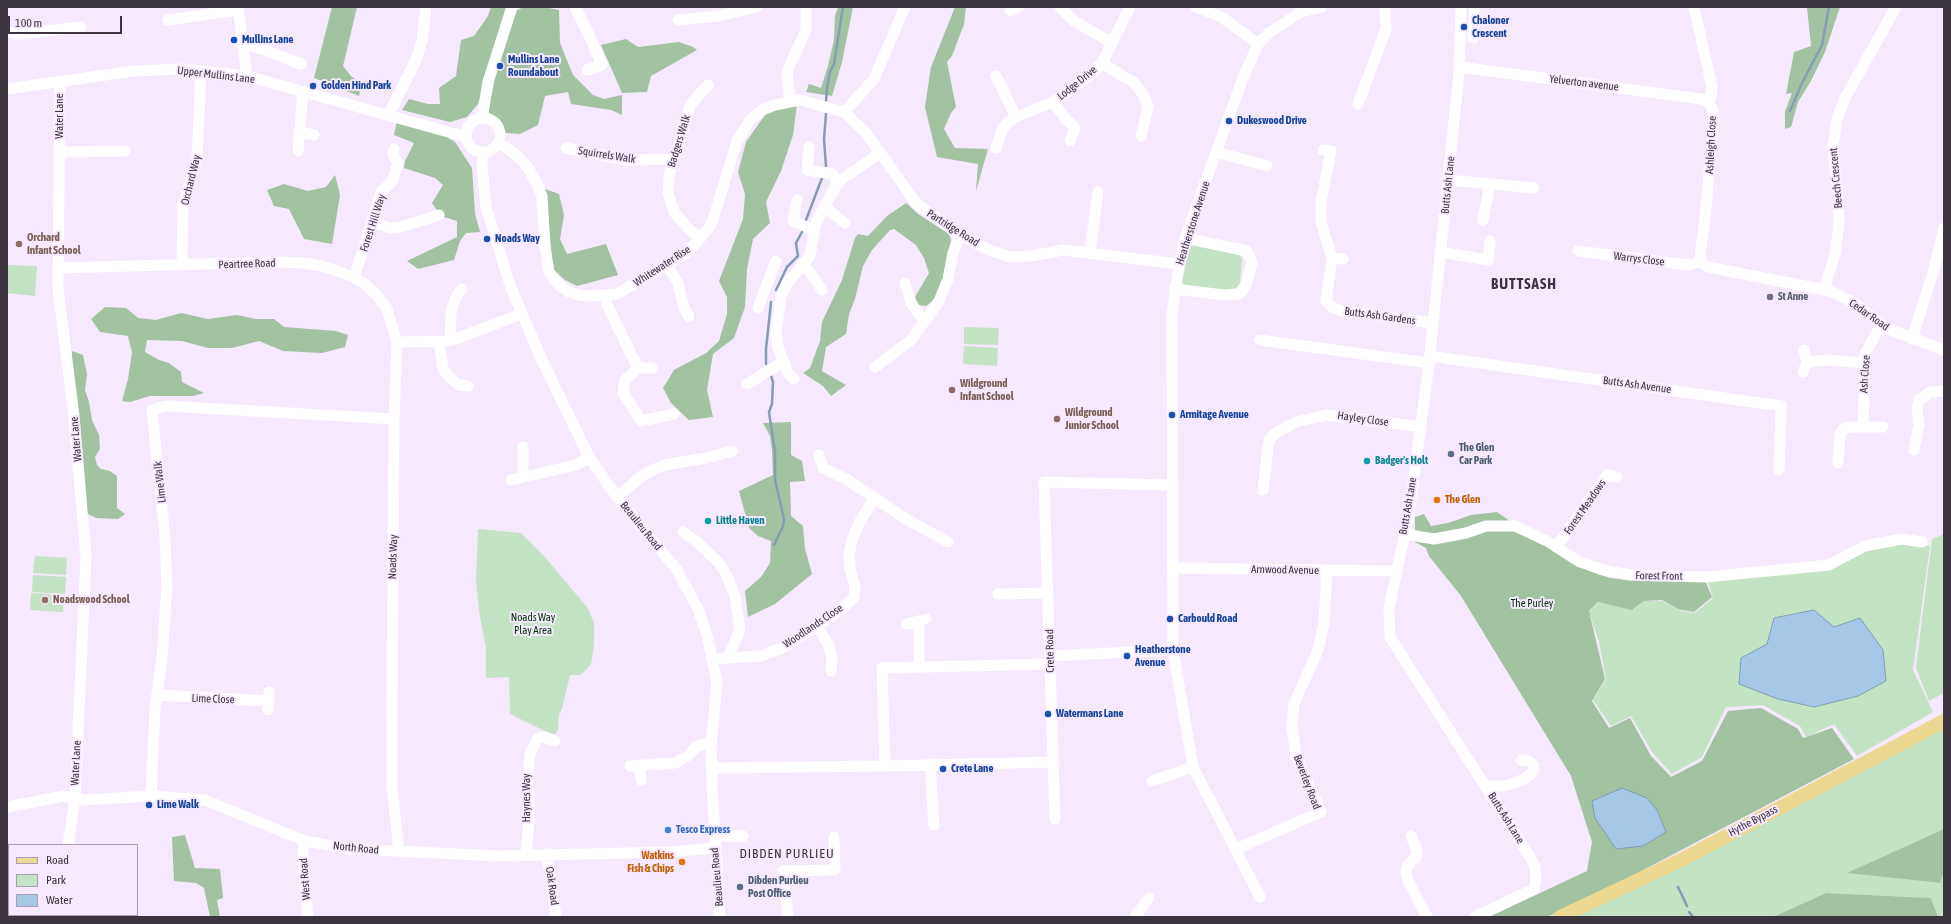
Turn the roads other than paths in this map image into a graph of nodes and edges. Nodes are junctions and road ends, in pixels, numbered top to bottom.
1 (426, 7) edge
2 (512, 7) edge
3 (574, 7) edge
4 (757, 7) edge
5 (806, 7) edge
6 (906, 7) edge
7 (1060, 7) edge
8 (1130, 7) edge
9 (1196, 7) edge
10 (1316, 7) edge
11 (1322, 7) edge
12 (1385, 7) edge
13 (1694, 7) edge
14 (1896, 7) edge
15 (238, 8) edge
16 (1461, 8) edge
17 (1474, 9) edge
18 (168, 20) dead end
19 (678, 20) dead end
20 (81, 27) dead end
21 (7, 32) edge
22 (1473, 38) dead end
23 (1112, 43) junction
24 (1258, 44) junction
25 (243, 45) junction
26 (1102, 63) junction
27 (301, 64) dead end
28 (1460, 67) junction
29 (587, 70) dead end
30 (201, 72) junction
31 (247, 76) junction
32 (996, 76) dead end
33 (60, 81) junction
34 (708, 85) dead end
35 (7, 89) edge
36 (303, 91) junction
37 (790, 102) junction
38 (1053, 102) junction
39 (1708, 102) junction
40 (1358, 104) dead end
41 (844, 112) junction
42 (389, 114) junction
43 (1016, 117) junction
44 (482, 119) junction
45 (299, 132) junction
46 (314, 135) dead end
47 (1141, 136) dead end
48 (466, 137) junction
49 (1070, 141) dead end
50 (498, 143) junction
51 (809, 147) dead end
52 (566, 148) dead end
53 (996, 148) dead end
54 (394, 149) dead end
55 (1323, 150) dead end
56 (125, 151) dead end
57 (298, 151) dead end
58 (60, 152) junction
59 (483, 152) junction
60 (879, 152) junction
61 (1216, 152) junction
62 (673, 159) junction
63 (1267, 166) dead end
64 (1448, 180) junction
65 (838, 182) junction
66 (1490, 184) junction
67 (1534, 188) dead end
68 (1098, 192) dead end
69 (797, 200) dead end
70 (824, 206) junction
71 (439, 215) dead end
72 (1483, 220) dead end
73 (372, 221) junction
74 (846, 223) dead end
75 (1944, 228) edge
76 (814, 230) junction
77 (960, 235) junction
78 (700, 238) junction
79 (1185, 238) junction
80 (1490, 241) dead end
81 (1578, 251) dead end
82 (1440, 252) junction
83 (1090, 253) junction
84 (776, 261) dead end
85 (1701, 262) junction
86 (1179, 264) junction
87 (182, 265) junction
88 (668, 265) junction
89 (802, 265) junction
90 (58, 268) junction
91 (354, 278) junction
92 (906, 283) dead end
93 (462, 289) dead end
94 (1174, 289) junction
95 (822, 290) dead end
96 (1824, 290) junction
97 (605, 295) junction
98 (781, 296) junction
99 (521, 314) junction
100 (690, 316) dead end
101 (924, 321) junction
102 (1433, 323) junction
103 (1882, 324) junction
104 (1912, 339) junction
105 (1260, 340) dead end
106 (444, 341) junction
107 (397, 342) junction
108 (1804, 350) dead end
109 (1944, 350) edge
110 (1430, 359) junction
111 (783, 362) junction
112 (1864, 363) junction
113 (875, 367) dead end
114 (638, 368) junction
115 (652, 368) dead end
116 (794, 379) dead end
117 (747, 384) dead end
118 (468, 386) dead end
119 (1944, 391) edge
120 (674, 414) dead end
121 (394, 419) junction
122 (1421, 427) junction
123 (1863, 427) junction
124 (1883, 427) dead end
125 (523, 447) dead end
126 (1914, 450) dead end
127 (733, 451) dead end
128 (820, 455) dead end
129 (589, 457) junction
130 (1838, 463) dead end
131 (1779, 470) dead end
132 (523, 477) junction
133 (1618, 477) dead end
134 (511, 480) dead end
135 (1171, 485) junction
136 (1263, 490) dead end
137 (617, 497) junction
138 (875, 497) junction
139 (683, 532) dead end
140 (1404, 534) junction
141 (948, 542) dead end
142 (1922, 542) dead end
143 (1556, 547) junction
144 (1173, 568) junction
145 (1327, 571) junction
146 (1397, 571) junction
147 (1048, 593) junction
148 (998, 594) dead end
149 (907, 624) dead end
150 (817, 626) junction
151 (1172, 650) junction
152 (728, 657) junction
153 (712, 659) junction
154 (1050, 660) junction
155 (919, 666) junction
156 (831, 671) dead end
157 (157, 695) junction
158 (269, 701) dead end
159 (1944, 721) edge
160 (555, 742) dead end
161 (712, 744) junction
162 (1521, 760) dead end
163 (1052, 762) junction
164 (930, 764) junction
165 (885, 766) junction
166 (1193, 767) junction
167 (713, 768) junction
168 (641, 780) dead end
169 (1152, 782) dead end
170 (1485, 786) junction
171 (151, 796) junction
172 (75, 798) junction
173 (7, 807) edge
174 (1055, 819) dead end
175 (934, 825) dead end
176 (714, 836) junction
177 (743, 836) dead end
178 (1411, 836) dead end
179 (834, 837) dead end
180 (305, 841) junction
181 (68, 844) edge
182 (714, 848) junction
183 (1236, 849) junction
184 (399, 852) junction
185 (526, 854) junction
186 (547, 854) junction
187 (1260, 897) dead end
188 (1149, 898) dead end
189 (308, 917) edge
190 (556, 917) edge
191 (720, 917) edge
192 (788, 917) edge
193 (1135, 917) edge
194 (1426, 917) edge
195 (1475, 917) edge
196 (1560, 917) edge

1 - 42 street
2 - 44 street
3 - 29 street
4 - 19 street
5 - 37 street
6 - 41 street
7 - 23 street
8 - 23 street, Lodge Drive
9 - 24 street
10 - 11 street
10 - 24 street
12 - 40 street
13 - 39 street, Ashleigh Close
14 - 96 street, Beech Crescent
15 - 18 street
15 - 25 street
16 - 17 street, Butts Ash Lane
16 - 28 street, Butts Ash Lane
17 - 22 street, Butts Ash Lane
20 - 21 street
23 - 26 street, Lodge Drive
24 - 61 street, Heatherstone Avenue
25 - 27 street
25 - 31 street
26 - 38 street, Lodge Drive
26 - 47 street
28 - 39 street, Yelverton avenue
28 - 64 street, Butts Ash Lane
30 - 31 street, Upper Mullins Lane
30 - 33 street, Upper Mullins Lane
30 - 87 street, Orchard Way
31 - 36 street, Upper Mullins Lane
32 - 43 street
33 - 35 street, Upper Mullins Lane
33 - 58 street, Water Lane
34 - 62 street, Badgers Walk
36 - 42 street, Upper Mullins Lane
36 - 45 street
37 - 41 street, Whitewater Rise
37 - 78 street, Whitewater Rise
38 - 43 street, Lodge Drive
38 - 49 street
39 - 85 street, Ashleigh Close
41 - 60 street, Partridge Road
42 - 48 street, Upper Mullins Lane
43 - 53 street, Lodge Drive
44 - 48 street
44 - 50 street
45 - 46 street
45 - 57 street
48 - 59 street
50 - 59 street
50 - 97 street, Whitewater Rise
51 - 65 street
52 - 62 street, Squirrels Walk
54 - 73 street, Forest Hill Way
55 - 102 street, Butts Ash Gardens
56 - 58 street
58 - 90 street, Water Lane
59 - 99 street, Beaulieu Road
60 - 65 street
60 - 77 street, Partridge Road
61 - 63 street
61 - 79 street, Heatherstone Avenue
62 - 78 street, Badgers Walk
64 - 66 street
64 - 82 street, Butts Ash Lane
65 - 70 street
66 - 67 street
66 - 72 street
68 - 83 street
69 - 76 street
70 - 74 street
70 - 76 street
71 - 73 street
73 - 91 street, Forest Hill Way
75 - 104 street
76 - 89 street
77 - 83 street, Partridge Road
77 - 101 street
78 - 88 street, Whitewater Rise
79 - 86 street, Heatherstone Avenue
79 - 94 street
80 - 82 street
81 - 85 street, Warrys Close
82 - 102 street, Butts Ash Lane
83 - 86 street, Partridge Road
84 - 98 street
85 - 96 street, Cedar Road
86 - 94 street, Heatherstone Avenue
87 - 90 street, Peartree Road
87 - 91 street, Peartree Road
88 - 97 street, Whitewater Rise
88 - 100 street
89 - 95 street
89 - 98 street
90 - 172 street, Water Lane
91 - 107 street, Peartree Road
92 - 101 street
93 - 106 street
94 - 135 street, Heatherstone Avenue
96 - 103 street, Cedar Road
97 - 114 street
98 - 111 street
99 - 106 street
99 - 129 street, Beaulieu Road
101 - 113 street
102 - 110 street, Butts Ash Lane
103 - 104 street, Cedar Road
103 - 112 street, Ash Close
104 - 109 street, Cedar Road
105 - 110 street
106 - 107 street
106 - 118 street
107 - 121 street, Noads Way
108 - 112 street
110 - 122 street, Butts Ash Lane
110 - 131 street, Butts Ash Avenue
111 - 116 street
111 - 117 street
112 - 123 street, Ash Close
114 - 115 street
114 - 120 street
119 - 126 street
121 - 157 street, Lime Walk
121 - 184 street, Noads Way
122 - 136 street, Hayley Close
122 - 140 street, Butts Ash Lane
123 - 124 street
123 - 130 street
125 - 132 street
127 - 137 street
128 - 138 street
129 - 132 street
129 - 137 street, Beaulieu Road
132 - 134 street
133 - 143 street, Forest Meadows
135 - 144 street, Heatherstone Avenue
135 - 147 street, Crete Road
137 - 153 street, Beaulieu Road
138 - 141 street
138 - 150 street, Woodlands Close
139 - 152 street
140 - 143 street, Forest Front
140 - 146 street, Butts Ash Lane
142 - 143 street, Forest Front
144 - 145 street, Arnwood Avenue
144 - 151 street, Heatherstone Avenue
145 - 146 street, Arnwood Avenue
145 - 183 street, Beverley Road
146 - 170 street, Butts Ash Lane
147 - 148 street
147 - 154 street, Crete Road
149 - 155 street
150 - 152 street, Woodlands Close
150 - 156 street
151 - 154 street
151 - 166 street, Heatherstone Avenue
152 - 153 street, Woodlands Close
153 - 161 street, Beaulieu Road
154 - 155 street
154 - 163 street, Crete Road
155 - 165 street
157 - 158 street, Lime Close
157 - 171 street, Lime Walk
159 - 196 main road, Hythe Bypass
160 - 185 street, Haynes Way
161 - 167 street, Beaulieu Road
161 - 168 street
162 - 170 street
163 - 164 street
163 - 174 street, Crete Road
164 - 165 street
164 - 175 street
165 - 167 street
166 - 169 street
166 - 183 street, Heatherstone Avenue
167 - 176 street, Beaulieu Road
170 - 195 street, Butts Ash Lane
171 - 172 street, North Road
171 - 180 street, North Road
172 - 173 street, North Road
172 - 181 street, Water Lane
176 - 177 street
176 - 182 street, Beaulieu Road
178 - 194 street
179 - 192 street
180 - 184 street, North Road
180 - 189 street, West Road
182 - 186 street, North Road
182 - 191 street, Beaulieu Road
183 - 187 street, Heatherstone Avenue
184 - 185 street, North Road
185 - 186 street, North Road
186 - 190 street, Oak Road
188 - 193 street

